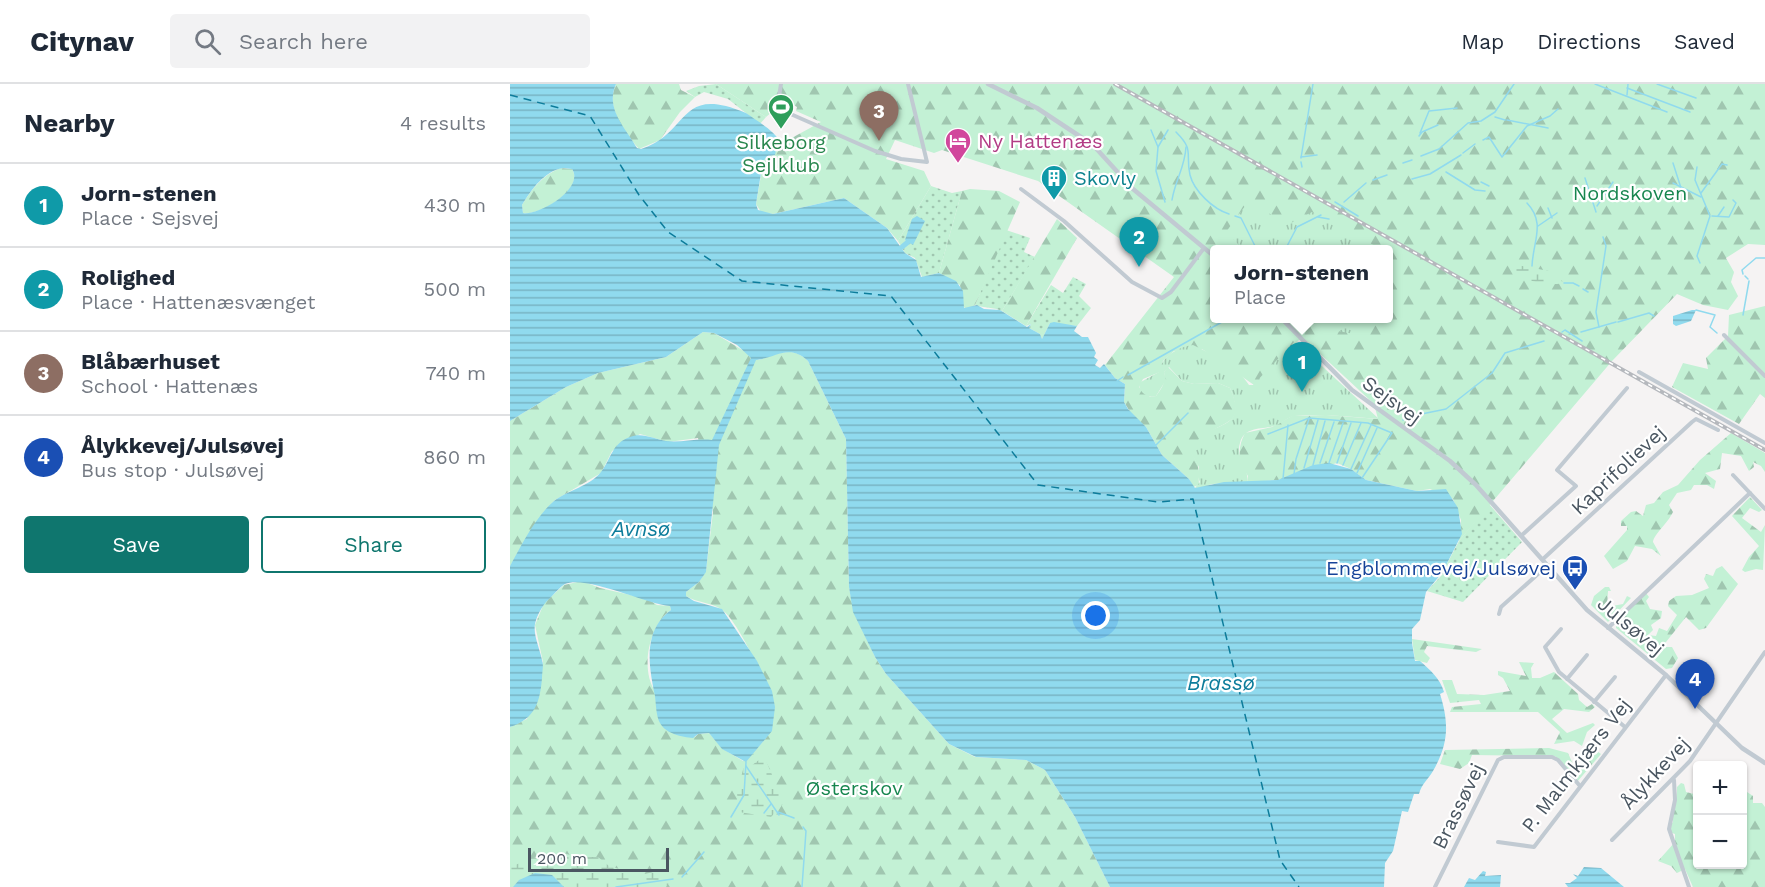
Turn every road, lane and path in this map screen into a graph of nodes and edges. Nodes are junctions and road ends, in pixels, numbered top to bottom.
1 (781, 84) edge
2 (908, 84) edge
3 (988, 84) edge
4 (1021, 189) dead end
5 (1204, 248) junction
6 (1210, 253) edge
7 (1286, 323) edge
8 (1724, 335) dead end
9 (1639, 372) dead end
10 (1765, 376) edge
11 (1627, 388) dead end
12 (1718, 430) dead end
13 (1765, 443) edge
14 (1733, 475) dead end
15 (1750, 493) junction
16 (1491, 500) joint
17 (1765, 509) edge
18 (1522, 535) junction
19 (1543, 560) junction
20 (1548, 565) junction
21 (1498, 614) dead end
22 (1608, 628) junction
23 (1561, 629) dead end
24 (1765, 652) edge
25 (1587, 655) dead end
26 (1666, 675) junction
27 (1615, 677) dead end
28 (1567, 679) junction
29 (1594, 702) junction
30 (1718, 723) junction
31 (1625, 727) junction
32 (1765, 763) edge
33 (1674, 779) junction
34 (1580, 786) junction
35 (1612, 840) dead end
36 (1498, 842) dead end
37 (1435, 887) edge
38 (1689, 887) edge

1 - 2 street
3 - 5 street
4 - 5 street
5 - 6 street
7 - 16 street, Sejsvej
8 - 10 street
9 - 13 street
11 - 18 street
12 - 19 street, Kaprifolievej
14 - 15 street
15 - 17 street
15 - 22 street
16 - 18 street, Julsøvej
18 - 19 street, Julsøvej
19 - 20 street, Julsøvej
20 - 21 street
20 - 22 street, Julsøvej
22 - 26 street, Julsøvej
23 - 28 street
24 - 30 street, Ålykkevej
25 - 28 street
26 - 30 street, Julsøvej
26 - 31 street, P. Malmkjærs Vej
27 - 29 street
28 - 29 street
29 - 31 street
30 - 32 street, Julsøvej
30 - 33 street, Ålykkevej
31 - 34 street, P. Malmkjærs Vej
33 - 35 street, Ålykkevej
33 - 38 street
34 - 36 street, P. Malmkjærs Vej
34 - 37 street, Brassøvej

